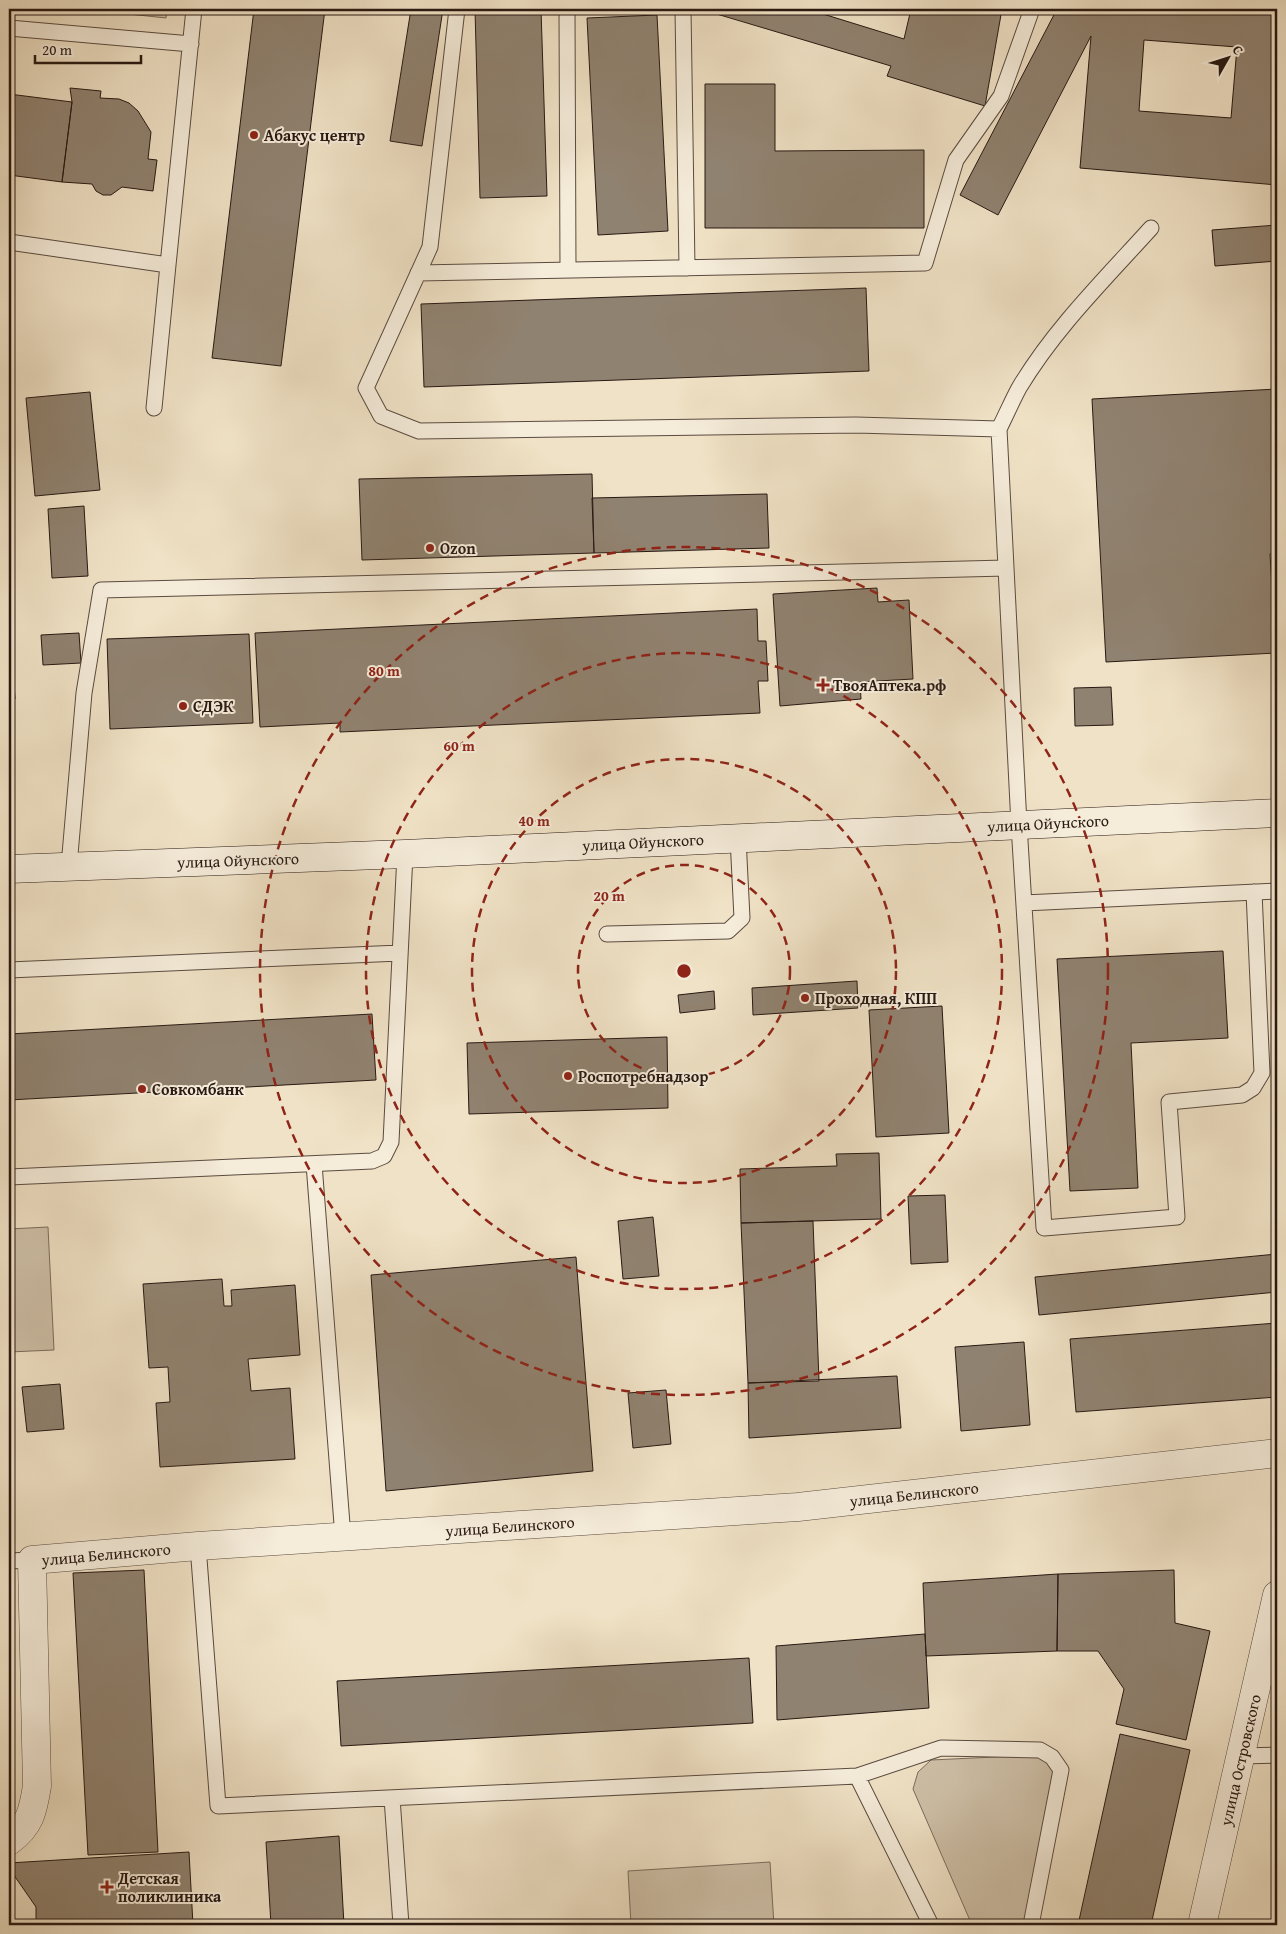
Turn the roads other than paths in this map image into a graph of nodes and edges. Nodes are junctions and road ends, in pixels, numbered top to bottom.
1 (194, 9) edge
2 (457, 9) edge
3 (568, 9) edge
4 (683, 9) edge
5 (1032, 9) edge
6 (9, 28) edge
7 (191, 44) junction
8 (1151, 228) dead end
9 (9, 242) edge
10 (168, 265) junction
11 (687, 268) junction
12 (568, 270) junction
13 (418, 273) junction
14 (154, 408) dead end
15 (999, 429) junction
16 (1006, 568) junction
17 (1277, 813) edge
18 (1019, 825) junction
19 (738, 838) junction
20 (405, 854) junction
21 (69, 866) junction
22 (9, 869) edge
23 (1277, 891) edge
24 (1254, 892) junction
25 (1024, 903) junction
26 (608, 934) dead end
27 (400, 953) junction
28 (9, 970) edge
29 (314, 1164) junction
30 (9, 1176) edge
31 (1277, 1452) edge
32 (343, 1537) junction
33 (198, 1546) junction
34 (20, 1560) edge
35 (1277, 1596) edge
36 (1277, 1755) edge
37 (1241, 1756) junction
38 (857, 1776) junction
39 (392, 1798) junction
40 (9, 1841) edge
41 (401, 1925) edge
42 (931, 1925) edge
43 (1031, 1925) edge
44 (1202, 1925) edge

1 - 7 lane
2 - 13 lane
3 - 12 lane
4 - 11 lane
5 - 11 lane
6 - 7 lane
7 - 10 lane
8 - 15 lane
9 - 10 lane
10 - 14 lane
11 - 12 lane
12 - 13 lane
13 - 15 lane
15 - 16 lane
16 - 18 lane
16 - 21 lane
17 - 18 street, улица Ойунского
18 - 19 street, улица Ойунского
18 - 25 lane
19 - 20 street, улица Ойунского
19 - 26 lane
20 - 21 street, улица Ойунского
20 - 27 lane
21 - 22 street, улица Ойунского
23 - 24 lane
24 - 25 lane
24 - 25 lane
27 - 28 lane
27 - 29 lane
29 - 30 lane
29 - 32 lane
31 - 32 street, улица Белинского
32 - 33 street, улица Белинского
33 - 34 street, улица Белинского
33 - 39 lane
34 - 40 street, улица Белинского
35 - 37 street, улица Островского
36 - 37 lane
37 - 44 street, улица Островского
38 - 39 lane
38 - 42 lane
38 - 43 lane
39 - 41 lane

